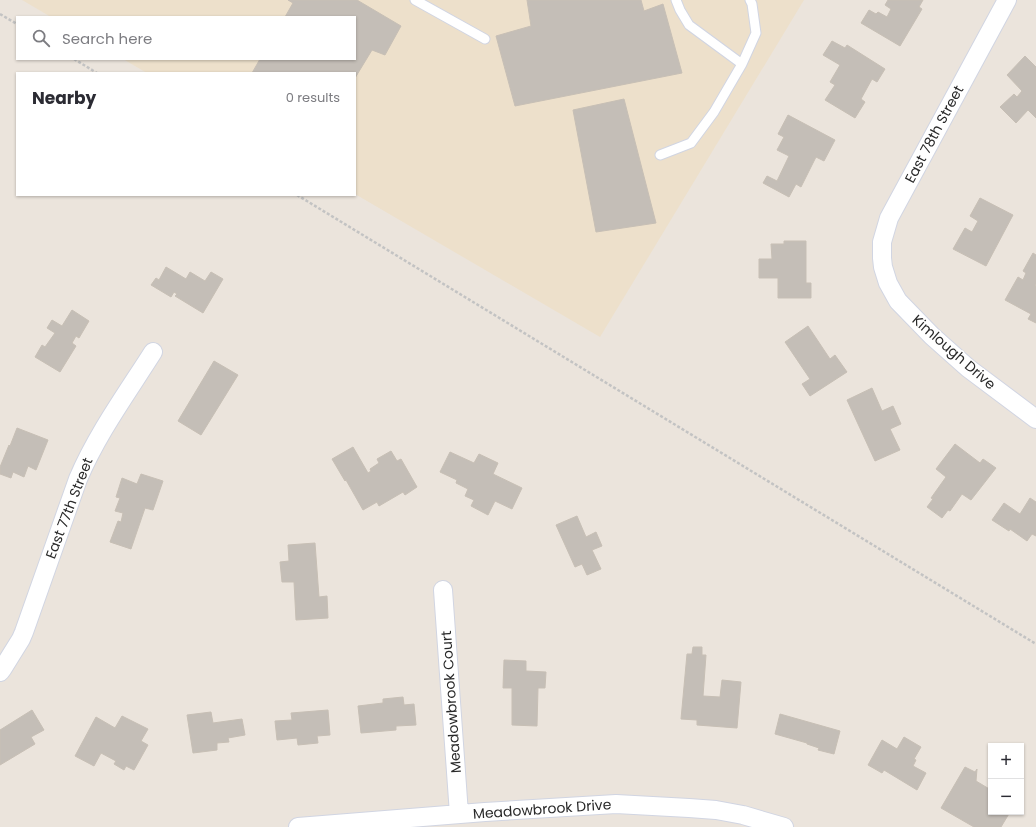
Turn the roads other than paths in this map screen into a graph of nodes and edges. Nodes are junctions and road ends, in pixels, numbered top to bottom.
1 (415, 0) edge
2 (676, 0) edge
3 (750, 0) edge
4 (1007, 0) edge
5 (485, 39) dead end
6 (742, 64) junction
7 (660, 155) dead end
8 (885, 274) joint
9 (153, 352) dead end
10 (1036, 419) edge
11 (443, 590) dead end
12 (0, 672) edge
13 (459, 814) junction
14 (742, 821) edge
15 (298, 827) edge
16 (784, 827) edge

1 - 5 lane
2 - 6 lane
3 - 6 lane
4 - 8 street, East 78th Street
6 - 7 lane
8 - 10 street, Kimlough Drive
9 - 12 street, East 77th Street
11 - 13 street, Meadowbrook Court
13 - 14 street, Meadowbrook Drive
13 - 15 street, Meadowbrook Drive
14 - 16 street, Meadowbrook Drive

